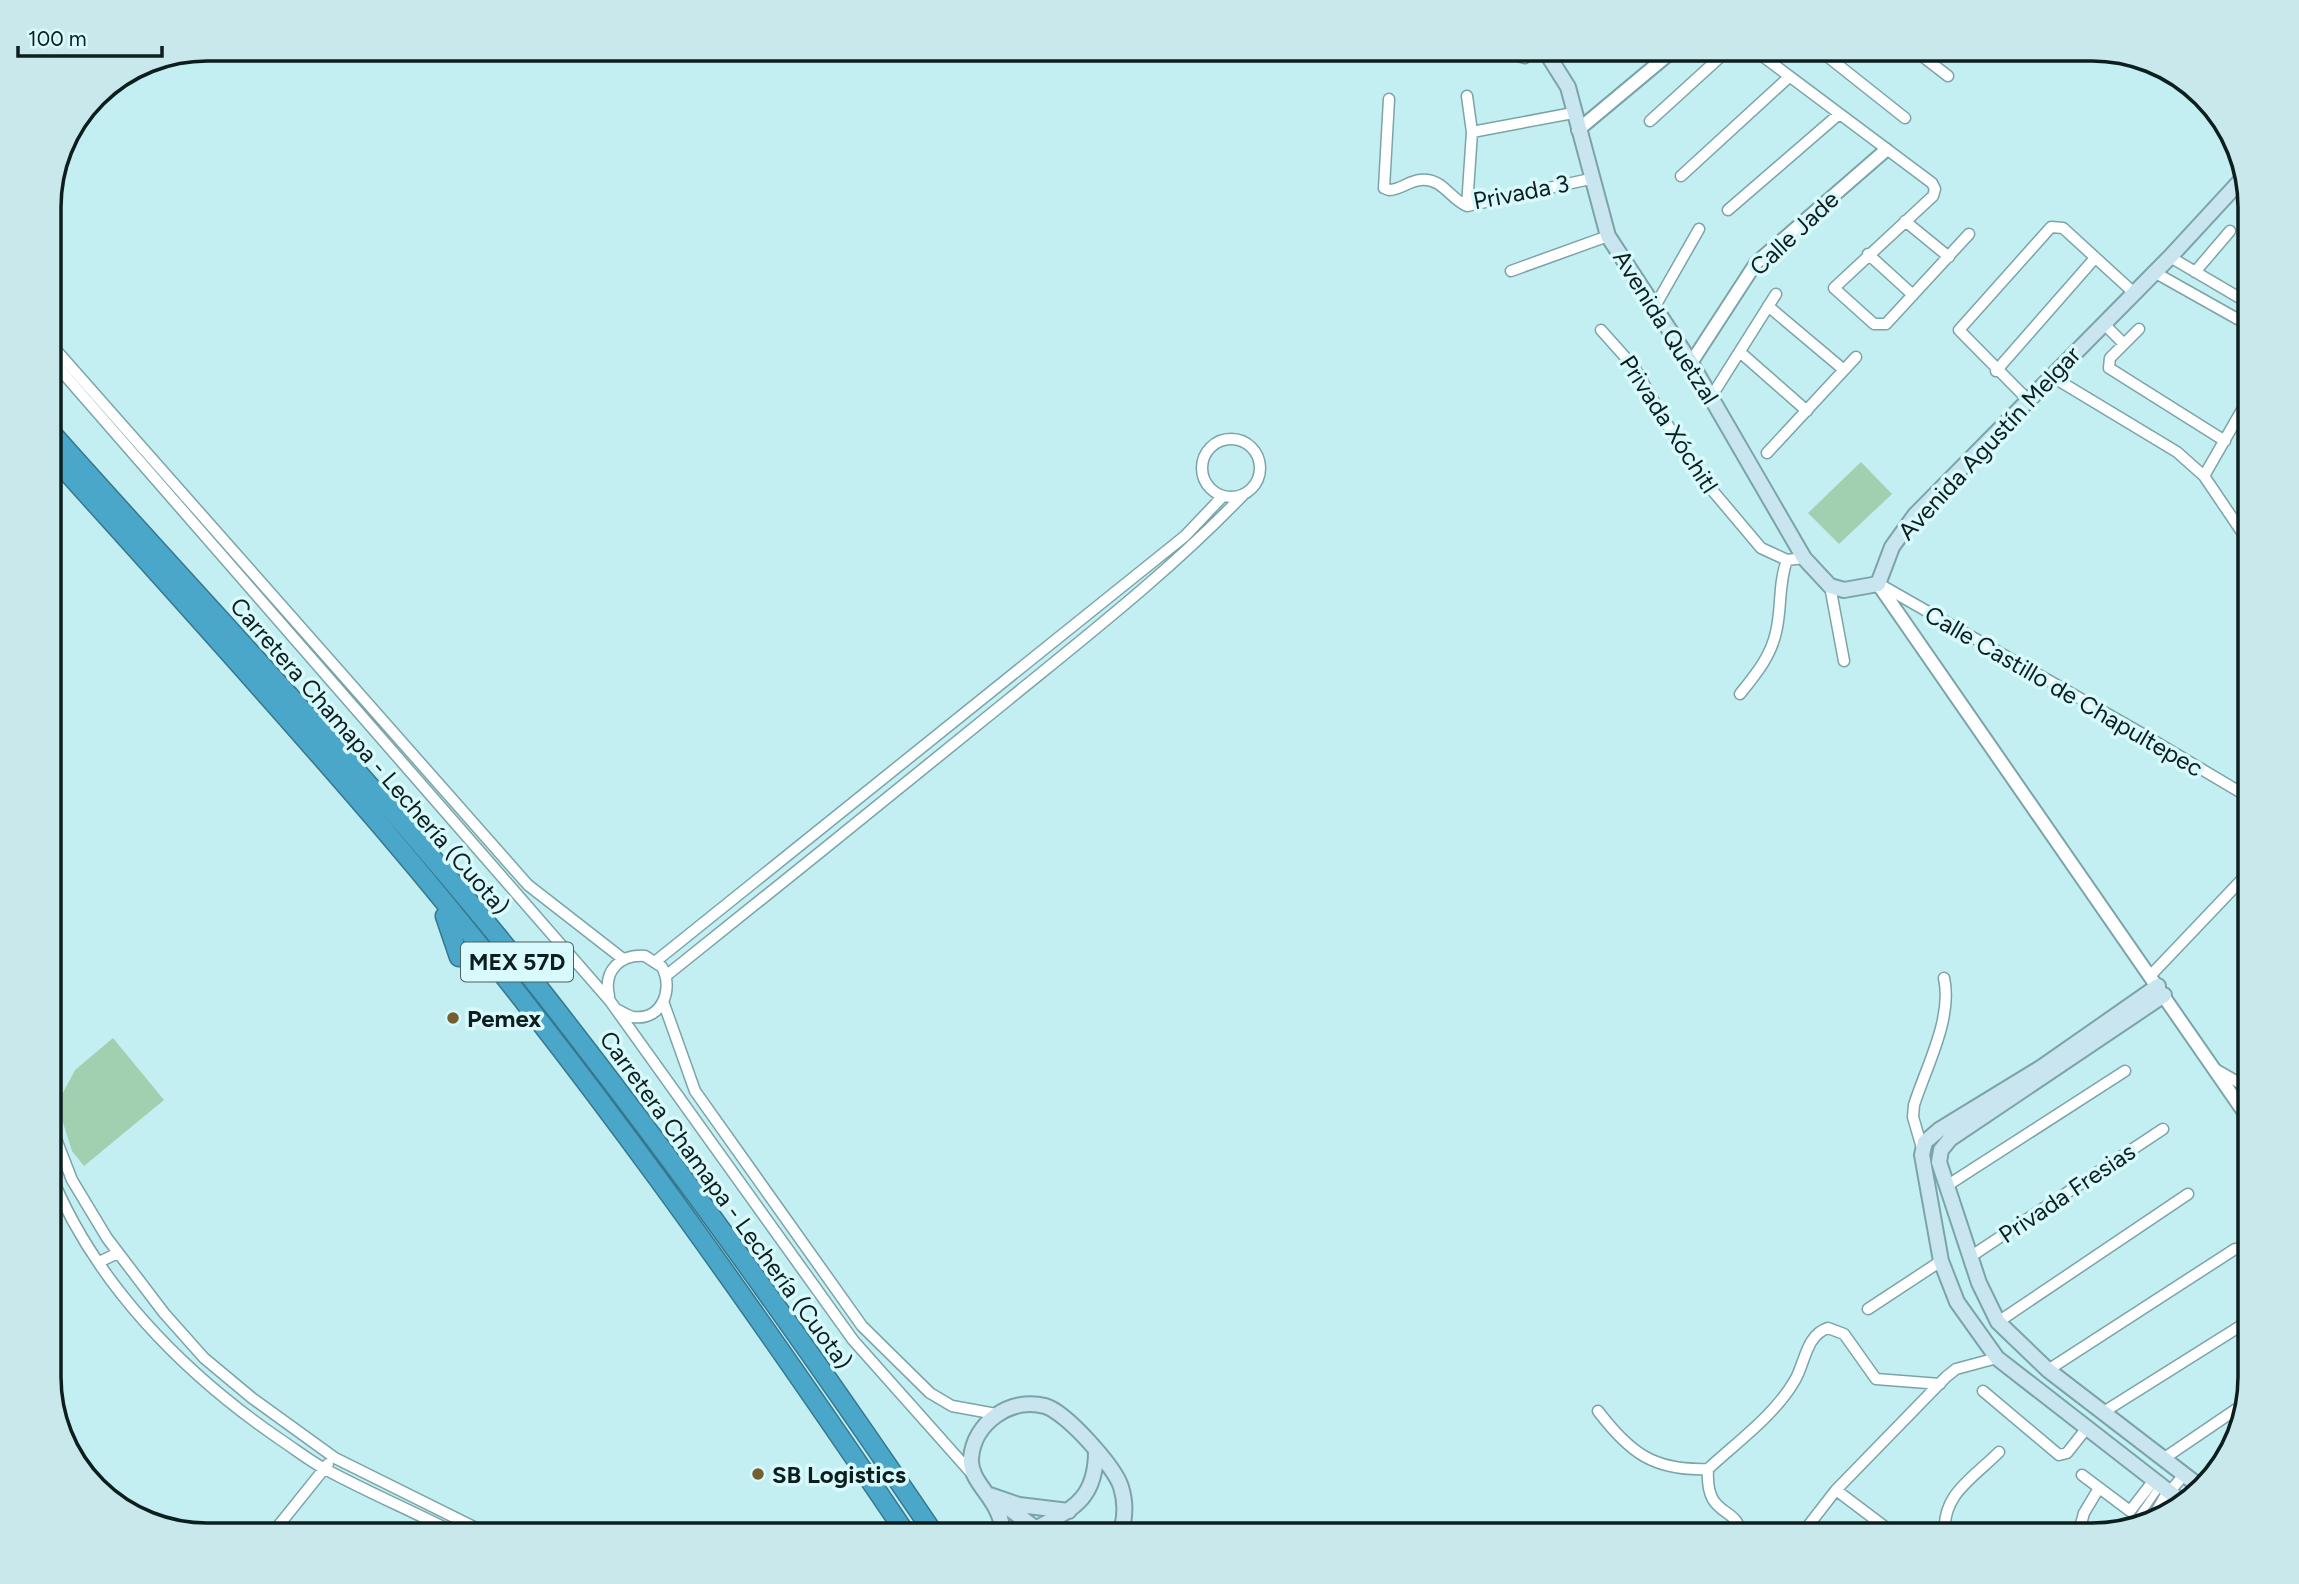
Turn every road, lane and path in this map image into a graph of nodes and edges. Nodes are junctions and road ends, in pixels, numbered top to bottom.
1 (1554, 61) edge
2 (1660, 61) edge
3 (1716, 61) edge
4 (1769, 61) edge
5 (1833, 61) edge
6 (1929, 61) edge
7 (1948, 76) dead end
8 (1789, 77) junction
9 (1467, 96) dead end
10 (1389, 99) dead end
11 (1573, 113) junction
12 (1838, 115) junction
13 (1905, 118) dead end
14 (1650, 121) dead end
15 (1578, 130) junction
16 (1472, 132) junction
17 (1886, 150) junction
18 (1681, 176) dead end
19 (1590, 179) junction
20 (2236, 186) edge
21 (1467, 206) junction
22 (1728, 210) dead end
23 (1905, 221) junction
24 (1699, 229) dead end
25 (2230, 231) dead end
26 (1969, 234) dead end
27 (1608, 236) junction
28 (1868, 254) junction
29 (1949, 257) junction
30 (2170, 257) junction
31 (2095, 258) junction
32 (1511, 271) dead end
33 (2154, 272) junction
34 (2195, 272) junction
35 (2133, 292) junction
36 (1776, 294) dead end
37 (1913, 295) junction
38 (2238, 297) edge
39 (1768, 306) junction
40 (1654, 308) junction
41 (2238, 319) edge
42 (2104, 323) junction
43 (2139, 329) dead end
44 (1601, 330) dead end
45 (2124, 344) junction
46 (1741, 353) junction
47 (62, 357) edge
48 (1856, 357) dead end
49 (1691, 363) junction
50 (1844, 370) junction
51 (1996, 370) junction
52 (62, 372) edge
53 (2051, 376) junction
54 (1711, 397) junction
55 (2028, 400) junction
56 (1807, 411) junction
57 (2238, 418) edge
58 (2225, 441) junction
59 (62, 444) edge
60 (1767, 453) dead end
61 (62, 467) edge
62 (2204, 476) junction
63 (1243, 495) junction
64 (1223, 496) junction
65 (2238, 526) edge
66 (1804, 558) junction
67 (1787, 561) junction
68 (1878, 584) junction
69 (1830, 586) junction
70 (1844, 661) dead end
71 (1740, 694) dead end
72 (2238, 791) edge
73 (387, 833) junction
74 (2238, 886) edge
75 (459, 957) dead end
76 (622, 959) junction
77 (656, 961) junction
78 (667, 975) junction
79 (1944, 978) dead end
80 (2158, 986) junction
81 (664, 1004) junction
82 (614, 1005) junction
83 (530, 1036) dead end
84 (2215, 1069) junction
85 (2045, 1071) junction
86 (2125, 1071) dead end
87 (583, 1079) junction
88 (2238, 1081) edge
89 (2238, 1102) edge
90 (2163, 1129) dead end
91 (1924, 1148) junction
92 (1941, 1152) junction
93 (62, 1155) edge
94 (1948, 1185) junction
95 (62, 1194) edge
96 (2188, 1194) dead end
97 (2235, 1249) dead end
98 (118, 1253) junction
99 (1970, 1257) junction
100 (1941, 1261) junction
101 (99, 1262) junction
102 (1868, 1309) dead end
103 (1998, 1322) junction
104 (2238, 1328) edge
105 (1997, 1358) junction
106 (2048, 1370) junction
107 (1940, 1384) junction
108 (1983, 1391) dead end
109 (1598, 1411) dead end
110 (2233, 1411) edge
111 (2102, 1413) junction
112 (996, 1414) junction
113 (2086, 1429) junction
114 (1096, 1451) junction
115 (1998, 1452) dead end
116 (335, 1458) junction
117 (2163, 1459) junction
118 (323, 1469) junction
119 (1708, 1469) junction
120 (2082, 1475) dead end
121 (2184, 1475) junction
122 (973, 1476) junction
123 (2194, 1480) edge
124 (2161, 1486) junction
125 (2099, 1488) junction
126 (1836, 1490) junction
127 (990, 1495) junction
128 (2174, 1497) edge
129 (2155, 1509) edge
130 (1069, 1511) junction
131 (2141, 1514) edge
132 (1877, 1521) junction
133 (280, 1523) edge
134 (434, 1523) edge
135 (466, 1523) edge
136 (899, 1523) edge
137 (927, 1523) edge
138 (1002, 1523) edge
139 (1027, 1523) edge
140 (1050, 1523) edge
141 (1124, 1523) edge
142 (1737, 1523) edge
143 (1810, 1523) edge
144 (1874, 1523) edge
145 (1880, 1523) edge
146 (1944, 1523) edge
147 (2081, 1523) edge

1 - 11 main road, Avenida Quetzal
2 - 15 street
3 - 14 street
4 - 8 street
5 - 13 street
6 - 7 street
8 - 12 street
8 - 18 street
9 - 16 street
10 - 21 street, Privada 3
11 - 15 main road, Avenida Quetzal
11 - 16 street
12 - 17 street
12 - 22 street
15 - 19 main road, Avenida Quetzal
16 - 21 street
17 - 23 street
17 - 49 street, Calle Jade
19 - 21 street, Privada 3
19 - 27 main road, Avenida Quetzal
20 - 30 main road, Avenida Agustín Melgar
23 - 28 street
23 - 29 street
24 - 40 street
25 - 34 street
26 - 29 street
27 - 32 street
27 - 40 main road, Avenida Quetzal
28 - 37 street
28 - 37 street
29 - 37 street
30 - 33 main road, Avenida Agustín Melgar
30 - 34 street
31 - 35 street
31 - 51 street
31 - 51 street
33 - 35 main road, Avenida Agustín Melgar
33 - 41 street
34 - 38 street
35 - 42 main road, Avenida Agustín Melgar
36 - 39 street
39 - 46 street
39 - 50 street
40 - 49 main road, Avenida Quetzal
42 - 45 street
42 - 53 main road, Avenida Agustín Melgar
43 - 45 street
44 - 67 street, Privada Xóchitl
45 - 58 street
46 - 54 street
46 - 56 street
47 - 76 street
48 - 50 street
49 - 54 main road, Avenida Quetzal
50 - 56 street
51 - 55 street
52 - 82 street
53 - 55 main road, Avenida Agustín Melgar
53 - 62 street
54 - 66 main road, Avenida Quetzal
55 - 68 main road, Avenida Agustín Melgar
56 - 60 street
57 - 58 street
58 - 62 street
59 - 137 highway, Carretera Chamapa - Lechería (Cuota) / MEX 57D
61 - 73 highway, Carretera Chamapa - Lechería (Cuota) / MEX 57D
62 - 65 street
63 - 64 street
63 - 64 street
63 - 78 street
64 - 77 street
66 - 67 street
66 - 69 main road, Avenida Quetzal
67 - 71 street
68 - 69 main road
68 - 72 street, Calle Castillo de Chapultepec
68 - 80 street
69 - 70 street
73 - 75 highway
73 - 87 highway, Carretera Chamapa - Lechería (Cuota) / MEX 57D
74 - 80 street
76 - 77 street
76 - 82 street
77 - 78 street
78 - 81 street
79 - 91 street
80 - 84 street
80 - 85 main road
81 - 82 street
81 - 112 street
82 - 122 street
83 - 87 highway
84 - 88 street
84 - 89 street
85 - 91 main road
85 - 92 main road
86 - 94 street
87 - 136 highway, Carretera Chamapa - Lechería (Cuota) / MEX 57D
90 - 99 street, Privada Fresias
91 - 92 street
91 - 92 street
91 - 100 main road
92 - 94 main road
93 - 98 street
94 - 99 main road
95 - 101 street
96 - 103 street
97 - 106 street
98 - 101 street
98 - 116 street
99 - 103 main road
100 - 102 street
100 - 105 main road
101 - 118 street
103 - 106 main road
104 - 111 street
105 - 107 street
105 - 113 main road
106 - 111 main road
107 - 119 street
107 - 126 street
108 - 113 street
109 - 119 street
110 - 117 street
111 - 117 main road
112 - 114 main road
112 - 122 main road
113 - 124 main road
114 - 130 main road
114 - 141 main road
115 - 146 street
116 - 118 street
116 - 135 street
117 - 121 main road
118 - 133 street
118 - 134 street
119 - 142 street
120 - 125 street
121 - 123 main road
121 - 124 street
122 - 127 main road
124 - 125 street
124 - 128 main road
124 - 129 street
124 - 131 street
125 - 147 street
126 - 132 street
126 - 143 street
127 - 130 main road
127 - 138 main road
127 - 139 main road
130 - 140 main road
132 - 144 street
132 - 145 street

